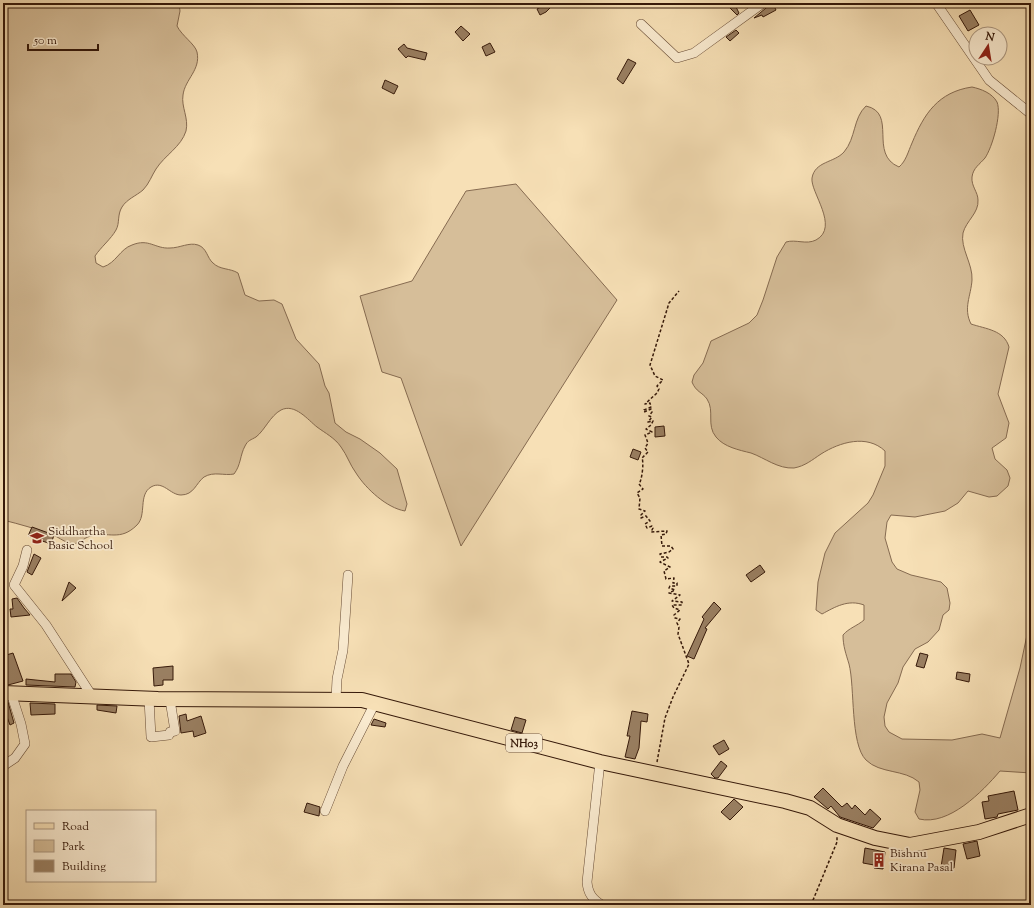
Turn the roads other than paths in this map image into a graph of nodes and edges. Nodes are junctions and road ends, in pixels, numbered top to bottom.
1 (764, 3) edge
2 (936, 3) edge
3 (642, 24) dead end
4 (1031, 114) edge
5 (27, 550) dead end
6 (348, 575) dead end
7 (7, 693) edge
8 (92, 696) junction
9 (149, 699) junction
10 (336, 699) junction
11 (170, 700) junction
12 (374, 703) junction
13 (600, 762) junction
14 (3, 766) edge
15 (325, 811) dead end
16 (1031, 815) edge
17 (602, 905) edge

1 - 3 street
2 - 4 street
5 - 8 street
6 - 10 street
7 - 8 main road, NH03
7 - 14 street
8 - 9 main road, NH03
9 - 11 main road, NH03
9 - 11 street
10 - 11 main road, NH03
10 - 12 main road, NH03
12 - 13 main road, NH03
12 - 15 street
13 - 16 main road, NH03
13 - 17 street

